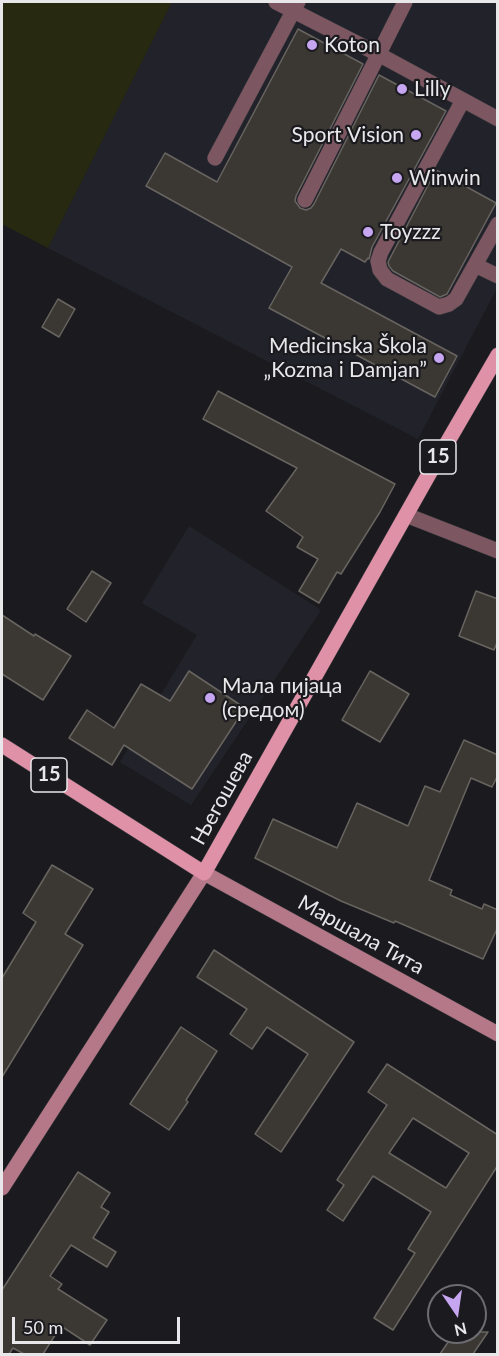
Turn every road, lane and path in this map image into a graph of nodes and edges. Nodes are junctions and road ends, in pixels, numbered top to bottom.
1 (276, 2) edge
2 (405, 2) edge
3 (296, 6) edge
4 (378, 54) junction
5 (462, 100) junction
6 (498, 119) edge
7 (215, 158) dead end
8 (305, 200) dead end
9 (498, 224) edge
10 (475, 265) junction
11 (498, 276) edge
12 (498, 355) edge
13 (405, 515) junction
14 (498, 551) edge
15 (2, 745) edge
16 (204, 873) junction
17 (498, 1034) edge
18 (2, 1188) edge

1 - 3 street
2 - 4 street
3 - 4 street
3 - 7 street
4 - 5 street
4 - 8 street
5 - 6 street
5 - 10 street
9 - 10 street
10 - 11 street
12 - 13 main road, Његошева / 15
13 - 14 street
13 - 16 main road, Његошева / 15
15 - 16 main road, 15
16 - 17 street, Маршала Тита
16 - 18 street, Његошева

